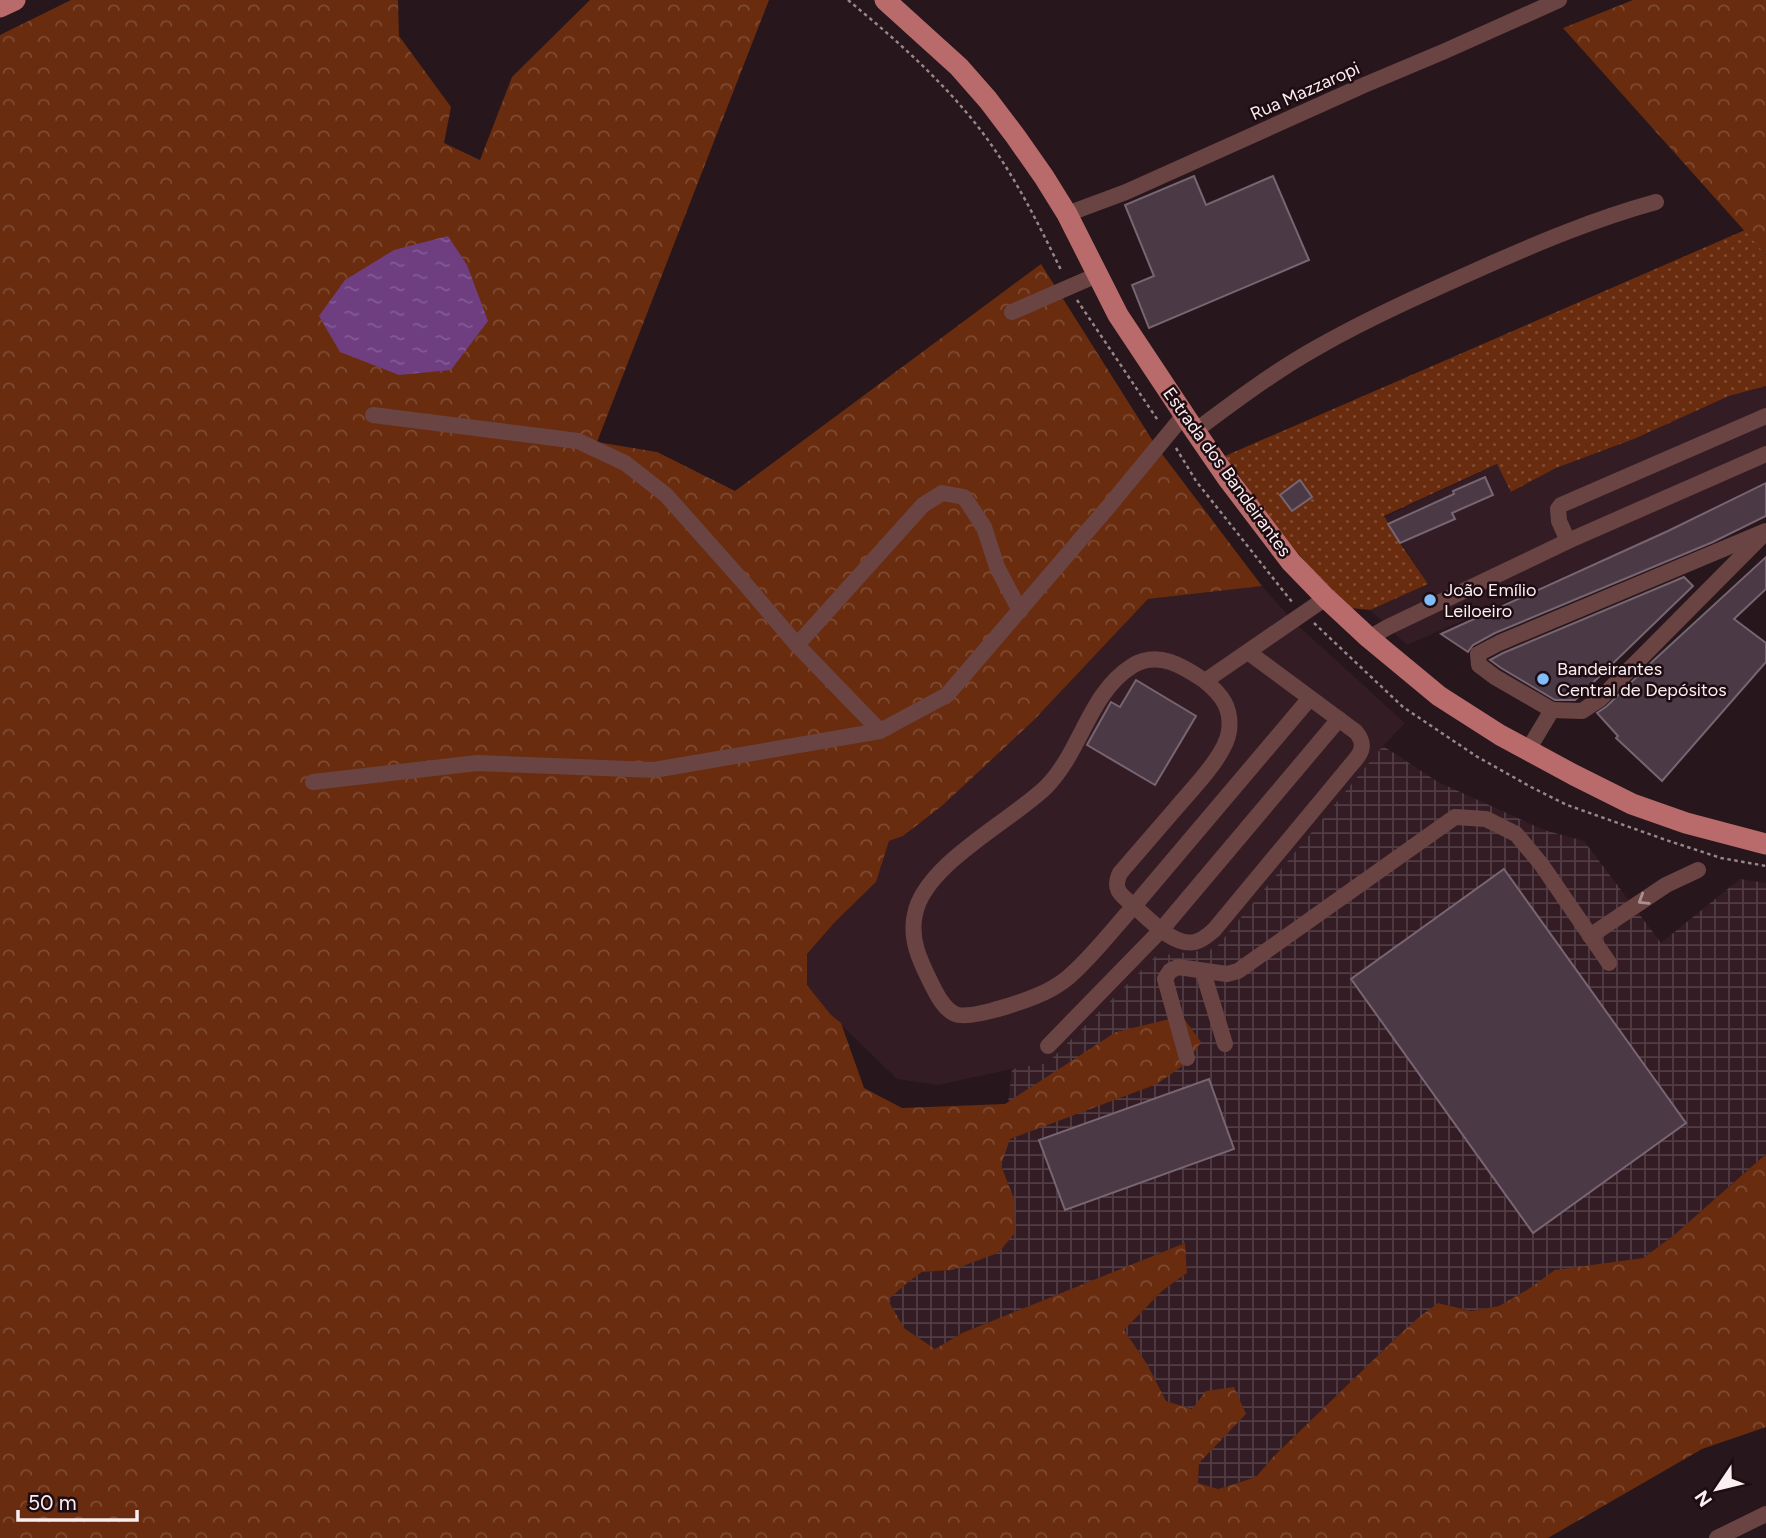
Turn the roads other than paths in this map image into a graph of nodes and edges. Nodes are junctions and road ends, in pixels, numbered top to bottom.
1 (15, 0) edge
2 (885, 0) edge
3 (1559, 0) edge
4 (0, 7) edge
5 (1656, 202) dead end
6 (1067, 214) junction
7 (1097, 275) junction
8 (1012, 312) dead end
9 (373, 415) dead end
10 (1766, 416) edge
11 (1189, 423) junction
12 (1766, 454) edge
13 (1766, 531) edge
14 (1568, 541) junction
15 (1326, 598) junction
16 (1020, 611) junction
17 (1369, 638) junction
18 (797, 645) junction
19 (1248, 652) junction
20 (1205, 681) junction
21 (1310, 698) junction
22 (1552, 710) junction
23 (1339, 719) junction
24 (880, 730) junction
25 (1528, 750) junction
26 (313, 782) dead end
27 (1766, 844) edge
28 (1699, 870) dead end
29 (1133, 906) junction
30 (1162, 929) junction
31 (1590, 936) junction
32 (1609, 963) dead end
33 (1203, 972) junction
34 (1226, 1044) dead end
35 (1048, 1046) dead end
36 (1187, 1058) dead end
37 (1766, 1514) edge
38 (1717, 1538) edge

1 - 4 main road
2 - 6 main road, Estrada dos Bandeirantes
3 - 6 street, Rua Mazzaropi
5 - 11 street
6 - 7 main road, Estrada dos Bandeirantes
7 - 8 street
7 - 11 main road, Estrada dos Bandeirantes
9 - 18 street
10 - 14 street
11 - 15 main road, Estrada dos Bandeirantes
11 - 16 street
12 - 14 street
13 - 22 street
13 - 22 street
14 - 17 street
15 - 17 main road, Estrada dos Bandeirantes
15 - 19 street
16 - 18 street
16 - 24 street
17 - 25 main road, Estrada dos Bandeirantes
18 - 24 street
19 - 20 street
19 - 21 street
20 - 29 street
20 - 29 street
21 - 23 street
21 - 29 street
22 - 25 street
23 - 30 street
23 - 30 street
24 - 26 street
25 - 27 main road, Estrada dos Bandeirantes
28 -> 31 street
29 - 30 street
30 - 35 street
31 - 32 street
31 - 33 street
33 - 34 street
33 - 36 street
37 - 38 street

